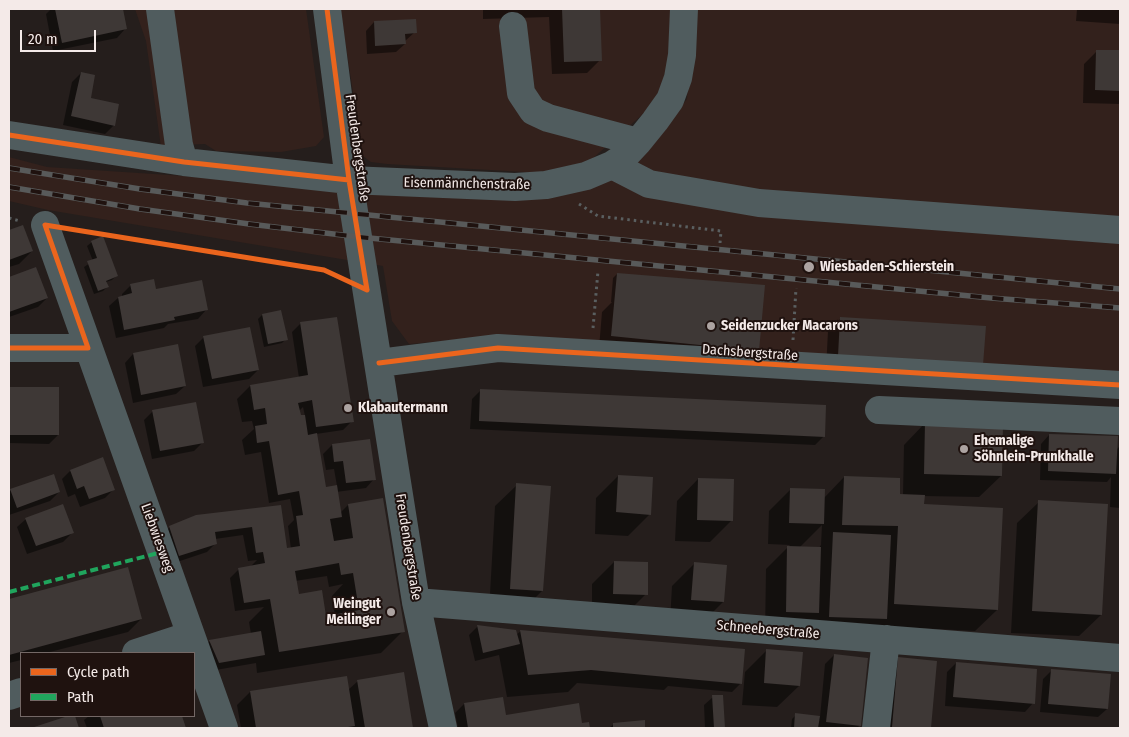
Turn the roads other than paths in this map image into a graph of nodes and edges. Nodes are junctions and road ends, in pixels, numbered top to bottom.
1 (160, 9) edge
2 (327, 9) edge
3 (684, 9) edge
4 (513, 26) dead end
5 (12, 129) edge
6 (638, 142) junction
7 (184, 162) junction
8 (612, 165) junction
9 (349, 180) junction
10 (45, 225) road end
11 (1120, 230) edge
12 (9, 348) edge
13 (88, 348) junction
14 (379, 362) junction
15 (1120, 385) edge
16 (879, 410) dead end
17 (1120, 421) edge
18 (416, 602) junction
19 (191, 635) junction
20 (886, 639) junction
21 (139, 652) edge
22 (1120, 658) edge
23 (224, 728) edge
24 (443, 728) edge
25 (876, 728) edge

1 - 7 street
2 - 9 street, Freudenbergstraße
3 - 6 street, Eisenmännchenstraße
4 - 6 street
5 - 7 street, Eisenmännchenstraße
6 - 8 street, Eisenmännchenstraße
7 - 9 street, Eisenmännchenstraße
8 - 9 street, Eisenmännchenstraße
8 - 11 street
9 - 14 street, Freudenbergstraße
10 - 13 street, Liebwiesweg
12 - 13 street
13 - 19 street, Liebwiesweg
14 - 15 street, Dachsbergstraße
14 - 18 street, Freudenbergstraße
16 - 17 street
18 - 20 street, Schneebergstraße
18 - 24 street, Freudenbergstraße
19 - 21 street
19 - 23 street, Liebwiesweg
20 - 22 street, Schneebergstraße
20 - 25 street

